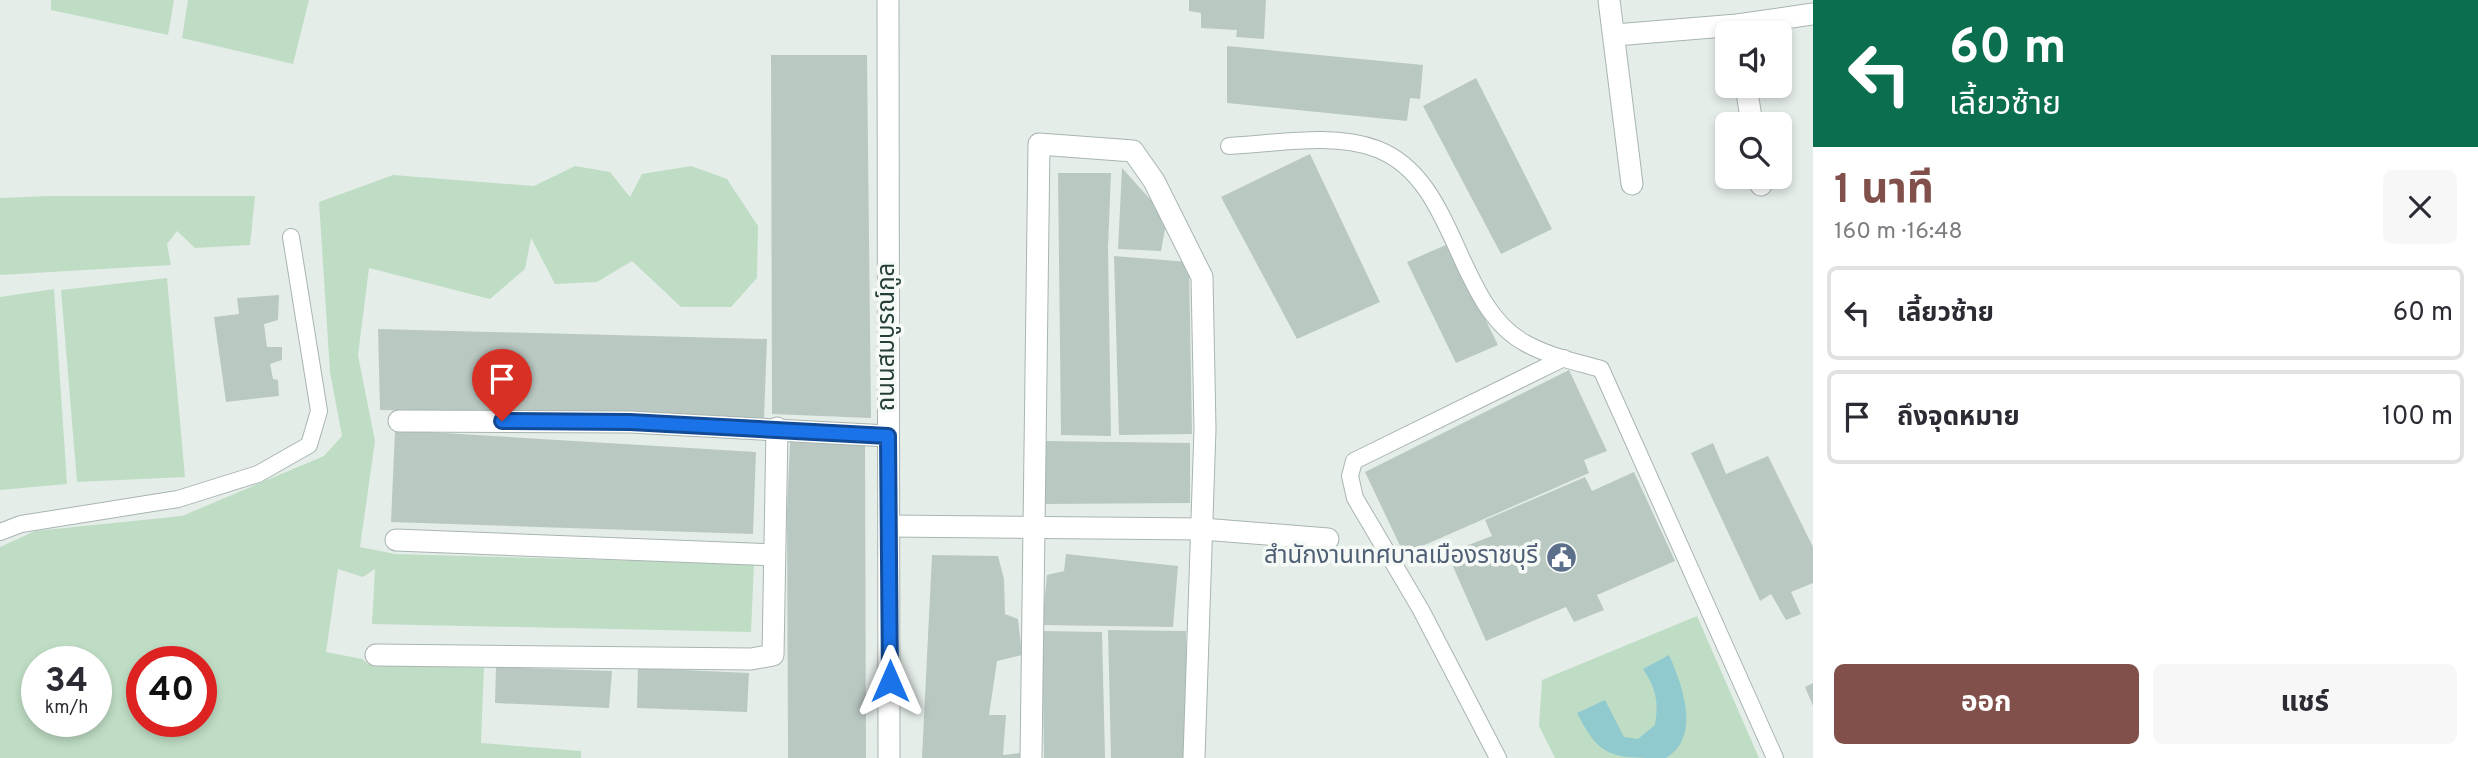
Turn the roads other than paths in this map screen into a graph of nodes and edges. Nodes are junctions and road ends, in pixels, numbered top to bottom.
1 (888, 0) edge
2 (1609, 0) edge
3 (1813, 14) edge
4 (1778, 21) edge
5 (1715, 30) edge
6 (1615, 35) junction
7 (1229, 146) dead end
8 (1632, 184) dead end
9 (291, 237) dead end
10 (1564, 358) junction
11 (399, 421) dead end
12 (777, 428) junction
13 (888, 436) junction
14 (890, 526) junction
15 (1036, 526) junction
16 (1202, 529) junction
17 (0, 531) edge
18 (1328, 539) dead end
19 (396, 540) dead end
20 (774, 555) junction
21 (376, 655) dead end
22 (889, 758) edge
23 (1031, 758) edge
24 (1194, 758) edge
25 (1499, 758) edge
26 (1775, 758) edge

1 - 13 street, ถนนสมบูรณ์กูล
2 - 6 street
3 - 4 street
5 - 6 street
6 - 8 street
7 - 10 lane
9 - 17 lane
10 - 25 lane
10 - 26 lane
11 - 12 street
12 - 13 street
12 - 20 street
13 - 14 street, ถนนสมบูรณ์กูล
14 - 15 street
14 - 22 street, ถนนสมบูรณ์กูล
15 - 16 street
15 - 16 street
15 - 23 street
16 - 18 street
16 - 24 street
19 - 20 street
20 - 21 street

